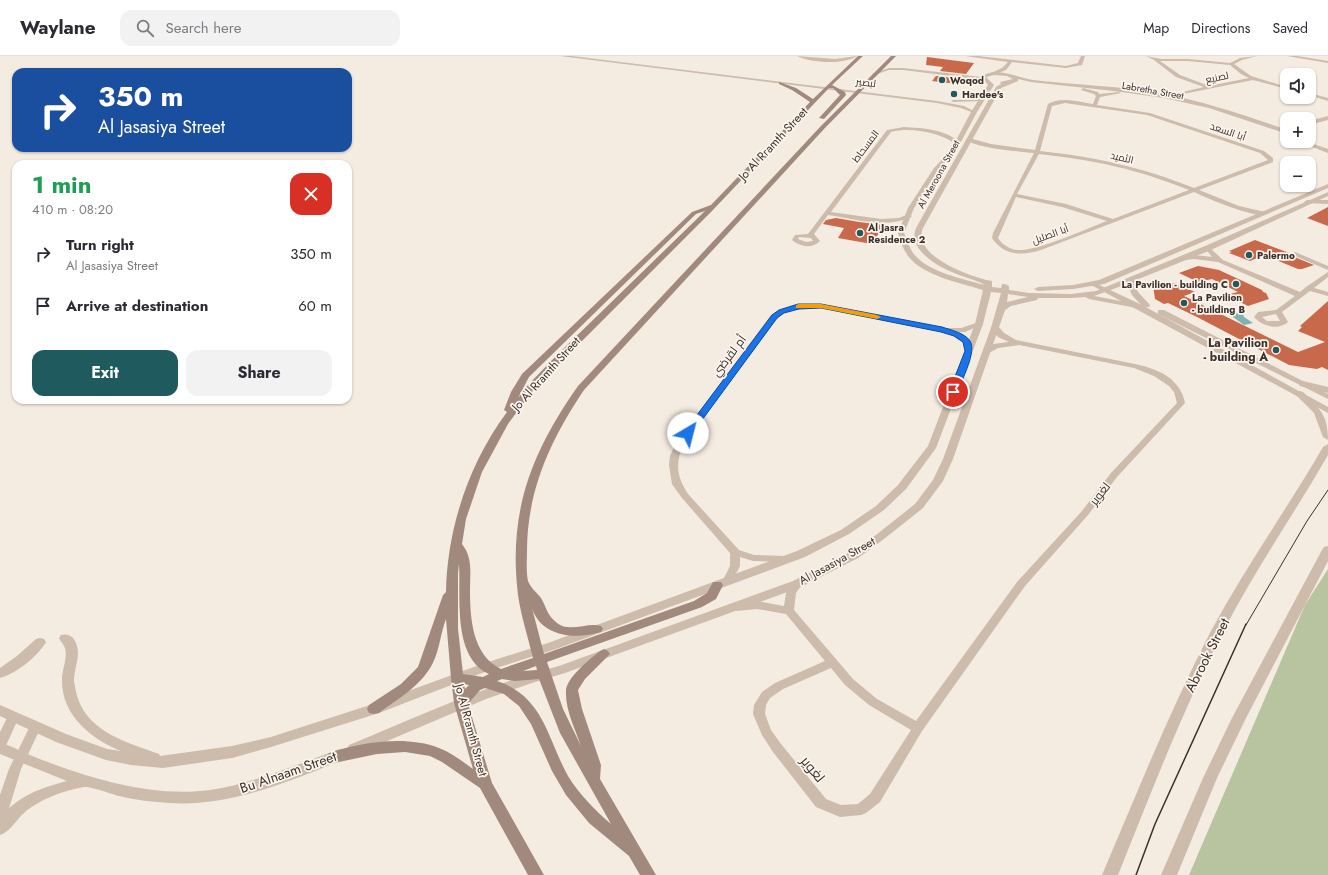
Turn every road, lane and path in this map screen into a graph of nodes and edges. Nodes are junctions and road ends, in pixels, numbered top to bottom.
1 (562, 56) edge
2 (798, 56) edge
3 (855, 56) edge
4 (861, 56) edge
5 (867, 56) edge
6 (967, 56) edge
7 (1083, 56) edge
8 (1141, 56) edge
9 (1255, 56) edge
10 (1289, 56) edge
11 (893, 57) edge
12 (1151, 58) edge
13 (1171, 58) edge
14 (830, 59) junction
15 (1010, 62) junction
16 (1328, 62) edge
17 (1162, 64) junction
18 (1231, 64) junction
19 (849, 68) junction
20 (1004, 69) junction
21 (874, 74) junction
22 (993, 74) junction
23 (748, 78) junction
24 (986, 78) junction
25 (1255, 78) junction
26 (1010, 80) junction
27 (781, 83) junction
28 (1280, 86) edge
29 (826, 87) junction
30 (841, 87) junction
31 (1209, 88) junction
32 (1084, 89) junction
33 (858, 92) junction
34 (1119, 93) junction
35 (1183, 93) junction
36 (1155, 95) junction
37 (1098, 96) junction
38 (1316, 96) edge
39 (982, 100) junction
40 (1328, 100) edge
41 (1189, 101) junction
42 (813, 102) junction
43 (1095, 105) junction
44 (974, 112) junction
45 (1328, 118) edge
46 (1316, 121) edge
47 (1260, 123) junction
48 (1328, 123) edge
49 (1280, 126) edge
50 (1316, 126) edge
51 (822, 128) junction
52 (963, 130) junction
53 (1280, 132) joint
54 (938, 134) junction
55 (969, 140) junction
56 (956, 142) junction
57 (1316, 142) edge
58 (1328, 146) edge
59 (1316, 147) edge
60 (965, 148) junction
61 (1328, 151) edge
62 (1036, 153) junction
63 (1328, 186) edge
64 (1191, 192) junction
65 (1328, 194) edge
66 (1014, 195) junction
67 (1307, 202) junction
68 (1328, 202) edge
69 (715, 205) junction
70 (1266, 212) junction
71 (828, 213) junction
72 (909, 216) junction
73 (880, 221) junction
74 (1113, 221) junction
75 (1244, 222) junction
76 (901, 233) junction
77 (810, 235) dead end
78 (1208, 248) junction
79 (1295, 254) dead end
80 (1185, 258) junction
81 (1221, 261) junction
82 (1328, 268) edge
83 (1328, 274) edge
84 (1133, 278) junction
85 (961, 281) junction
86 (1101, 282) junction
87 (1093, 284) junction
88 (989, 286) junction
89 (1308, 288) junction
90 (1005, 289) junction
91 (1109, 289) junction
92 (1328, 294) edge
93 (1300, 295) junction
94 (1047, 296) junction
95 (1071, 296) junction
96 (985, 300) junction
97 (1143, 306) junction
98 (1002, 308) junction
99 (1278, 312) dead end
100 (979, 324) junction
101 (995, 328) junction
102 (942, 330) junction
103 (1025, 344) junction
104 (969, 351) junction
105 (986, 351) junction
106 (1303, 384) junction
107 (1328, 390) edge
108 (1300, 394) junction
109 (1328, 397) edge
110 (1328, 410) edge
111 (504, 423) junction
112 (1328, 436) edge
113 (1328, 447) edge
114 (456, 544) junction
115 (1328, 550) edge
116 (735, 552) junction
117 (787, 559) junction
118 (728, 580) junction
119 (523, 583) junction
120 (797, 584) junction
121 (717, 585) junction
122 (452, 586) junction
123 (733, 608) junction
124 (789, 611) junction
125 (597, 629) junction
126 (65, 638) dead end
127 (40, 642) dead end
128 (604, 654) junction
129 (541, 662) junction
130 (832, 663) junction
131 (486, 667) junction
132 (0, 673) edge
133 (457, 678) junction
134 (501, 681) junction
135 (482, 682) junction
136 (461, 703) junction
137 (374, 709) junction
138 (0, 710) edge
139 (13, 717) junction
140 (35, 727) junction
141 (918, 728) junction
142 (0, 747) edge
143 (20, 757) junction
144 (334, 757) junction
145 (163, 762) junction
146 (593, 778) junction
147 (86, 781) junction
148 (485, 784) junction
149 (0, 815) edge
150 (0, 830) edge
151 (636, 854) junction
152 (536, 875) edge
153 (648, 875) edge
154 (1110, 875) edge
155 (1170, 875) edge

1 - 23 street
2 - 14 street
3 - 14 street
4 - 19 main road, Jo Al Rramth Street
5 - 30 main road
6 - 15 street
7 - 15 street
8 - 12 street
9 - 18 street
10 - 16 street
11 - 21 main road, Jo Al Rramth Street
11 - 24 street
12 - 13 street
12 - 17 street
13 - 17 street
13 - 18 street
14 - 19 street
15 - 20 street
17 - 31 street
18 - 25 street
19 - 29 main road, Jo Al Rramth Street
20 - 22 street
20 - 26 street
21 - 24 street
21 - 33 main road, Jo Al Rramth Street
22 - 24 street
22 - 26 street
23 - 27 street
23 - 29 street
24 - 26 street
24 - 39 street, Al Meroona Street
25 - 28 street
25 - 31 street, لصنيع
26 - 32 street, Labretha Street
26 - 36 street, Labretha Street
26 - 55 street, Al Meroona Street
27 - 29 street
27 - 42 main road
29 - 30 main road
29 - 42 main road, Jo Al Rramth Street
30 - 33 main road
30 - 51 main road
31 - 35 street, لصنيع
32 - 34 street, Labretha Street
32 - 37 street
33 - 39 street, لبصير
33 - 44 street, لبصير
33 - 51 main road, Jo Al Rramth Street
34 - 37 street
34 - 53 street, Labretha Street
35 - 36 street, لصنيع
35 - 41 street
36 - 41 street, Labretha Street
37 - 43 street
38 - 40 street
39 - 44 street, Al Meroona Street
41 - 47 street, Labretha Street
42 - 69 main road, Jo Al Rramth Street
43 - 62 street, أبا السعد
43 - 64 street, أبا السعد
44 - 52 street, Al Meroona Street
45 - 46 street
47 - 49 street
47 - 53 street, Labretha Street
48 - 50 street
51 - 119 main road, Jo Al Rramth Street
52 - 54 street, المسحاط
52 - 56 street, Al Meroona Street
54 - 56 street, المسحاط
54 - 71 street, المسحاط
55 - 60 street, Al Meroona Street
55 - 62 street, الثميد
56 - 72 street, Al Meroona Street
57 - 58 street
59 - 61 street
60 - 62 street, الثميد
60 - 88 street, Al Meroona Street
62 - 64 street, الثميد
62 - 66 street, أبا الصليل
63 - 70 street, Al Meroona Street
64 - 70 street, الثميد
64 - 74 street, أبا الصليل
64 - 75 street, الثميد
65 - 67 street, Al Meroona Street
66 - 74 street, أبا الصليل
66 - 74 street, أبا الصليل
67 - 68 street
67 - 78 street, Al Meroona Street
69 - 111 main road, Jo Al Rramth Street
69 - 111 main road
70 - 75 street, Al Meroona Street
71 - 73 street
71 - 77 street, المسحاط
72 - 73 street
72 - 76 street, Al Meroona Street
73 - 76 street
75 - 86 street, Al Meroona Street
76 - 85 street, Al Meroona Street
78 - 80 street, Al Meroona Street
78 - 81 street
79 - 82 street
80 - 81 street
80 - 84 street, Al Meroona Street
81 - 93 street
83 - 89 street
84 - 91 street, Al Meroona Street
84 - 97 street
85 - 88 street, Al Meroona Street
85 - 96 street
86 - 87 street, Al Meroona Street
86 - 91 street
87 - 90 street, Al Meroona Street
87 - 91 street
88 - 90 street, Al Meroona Street
88 - 96 street, Al Jasasiya Street
89 - 92 street
89 - 93 street
90 - 94 street, Al Meroona Street
90 - 98 street, Al Jasasiya Street
91 - 95 street, Al Meroona Street
91 - 97 street
93 - 99 street
94 - 95 street, Al Meroona Street
94 - 98 street
95 - 97 street
96 - 100 street, Al Jasasiya Street
97 - 106 street
97 - 108 street
98 - 101 street, Al Jasasiya Street
100 - 102 street, أم لقرضي
100 - 104 street, Al Jasasiya Street
101 - 103 street, لغوير
101 - 105 street, Al Jasasiya Street
102 - 104 street, أم لقرضي
102 - 116 street, أم لقرضي
103 - 105 street, لغوير
103 - 141 street, لغوير
104 - 117 street, Al Jasasiya Street
105 - 120 street, Al Jasasiya Street
106 - 107 street
106 - 109 street
108 - 110 street
108 - 112 street
111 - 114 main road, Jo Al Rramth Street
113 - 154 street, Abrook Street
114 - 122 main road, Jo Al Rramth Street
114 - 131 main road
115 - 155 street
116 - 117 street
116 - 118 street
117 - 118 street, Al Jasasiya Street
118 - 121 street, Al Jasasiya Street
119 - 125 main road
119 - 129 main road, Jo Al Rramth Street
120 - 123 street, Al Jasasiya Street
120 - 124 street
121 - 125 street, Al Jasasiya Street
121 - 129 main road
122 - 133 main road, Jo Al Rramth Street
122 - 137 main road
123 - 124 street
123 - 128 street, Al Jasasiya Street
124 - 130 street
125 - 129 street, Al Jasasiya Street
126 - 145 street
127 - 132 street
128 - 129 street, Al Jasasiya Street
128 - 146 main road
129 - 131 street
129 - 134 street, Bu Alnaam Street
129 - 146 main road, Jo Al Rramth Street
130 - 141 street
130 - 141 street, لغوير
131 - 133 street
131 - 134 main road
133 - 135 main road
133 - 136 main road, Jo Al Rramth Street
133 - 137 street
134 - 135 main road
134 - 136 street, Bu Alnaam Street
134 - 151 main road
135 - 136 main road
136 - 144 street, Bu Alnaam Street
136 - 148 main road, Jo Al Rramth Street
137 - 145 street
138 - 139 street
139 - 140 street
139 - 142 street
140 - 143 street
140 - 145 street
142 - 143 street, Bu Alnaam Street
143 - 147 street, Bu Alnaam Street
143 - 149 street
144 - 147 street, Bu Alnaam Street
144 - 148 main road
146 - 151 main road, Jo Al Rramth Street
147 - 150 street
148 - 152 main road, Jo Al Rramth Street
151 - 153 main road, Jo Al Rramth Street

